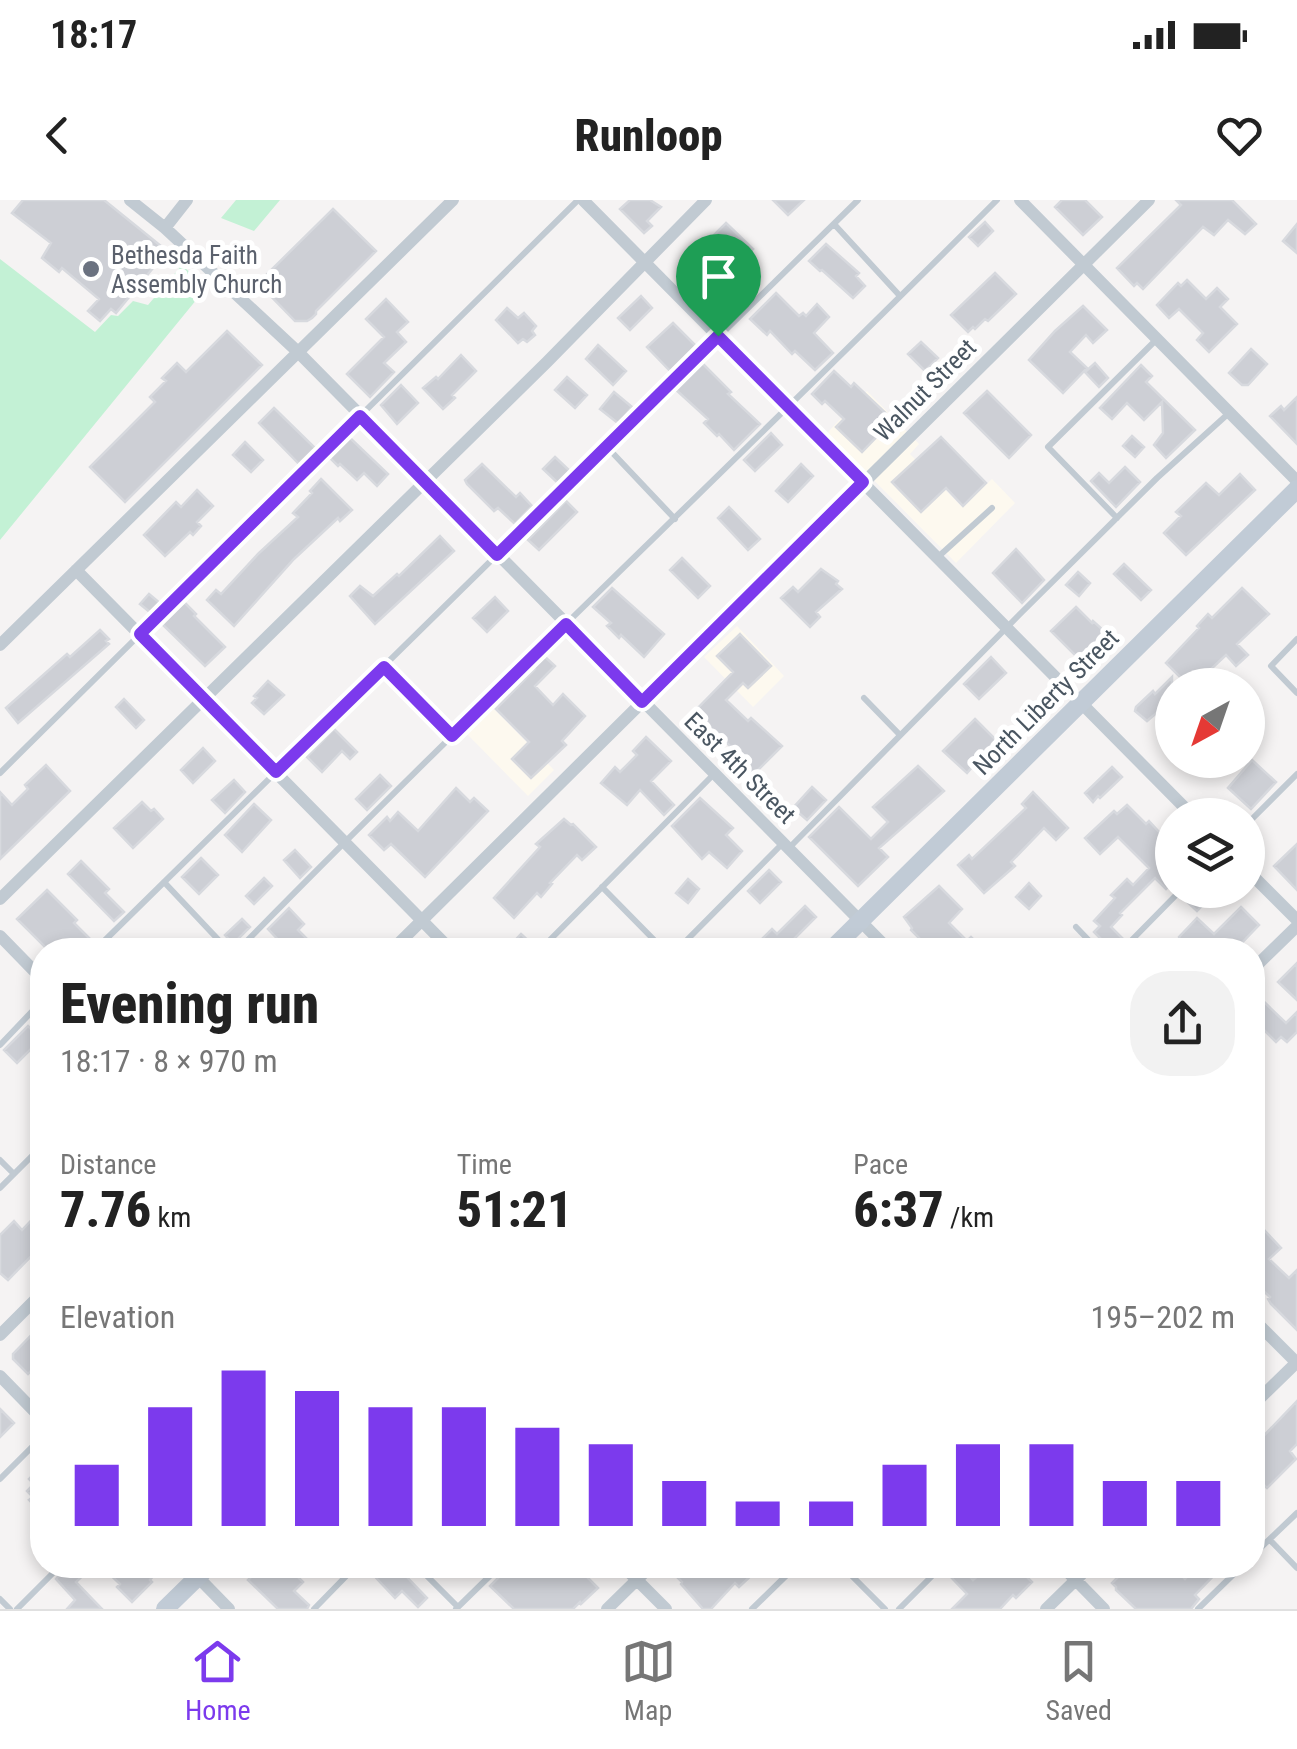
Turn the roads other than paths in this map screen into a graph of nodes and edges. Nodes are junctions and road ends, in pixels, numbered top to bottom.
1 (130, 200) edge
2 (187, 200) edge
3 (454, 200) edge
4 (580, 200) edge
5 (706, 200) edge
6 (858, 200) edge
7 (997, 200) edge
8 (1020, 200) edge
9 (1149, 200) edge
10 (834, 224) junction
11 (164, 228) junction
12 (644, 262) junction
13 (1084, 265) junction
14 (900, 296) junction
15 (718, 336) junction
16 (1157, 340) junction
17 (298, 352) junction
18 (789, 408) junction
19 (1230, 412) junction
20 (360, 416) junction
21 (606, 447) junction
22 (424, 481) junction
23 (1297, 481) edge
24 (863, 482) junction
25 (1297, 489) edge
26 (992, 508) dead end
27 (675, 518) junction
28 (1116, 518) junction
29 (497, 555) junction
30 (937, 558) junction
31 (76, 570) junction
32 (566, 624) junction
33 (1006, 628) junction
34 (140, 634) junction
35 (1297, 639) edge
36 (0, 645) edge
37 (384, 667) junction
38 (1297, 693) edge
39 (864, 698) dead end
40 (203, 699) junction
41 (642, 702) junction
42 (1080, 703) junction
43 (452, 736) junction
44 (900, 736) junction
45 (276, 772) junction
46 (0, 774) edge
47 (714, 774) junction
48 (1297, 774) edge
49 (1175, 798) edge
50 (1265, 806) edge
51 (344, 842) junction
52 (786, 846) junction
53 (164, 882) junction
54 (602, 887) junction
55 (1265, 889) edge
56 (0, 899) edge
57 (1163, 908) edge
58 (421, 920) junction
59 (860, 921) junction
60 (1297, 923) edge
61 (1076, 927) dead end
62 (0, 936) edge
63 (106, 938) edge
64 (217, 938) edge
65 (250, 938) edge
66 (404, 938) edge
67 (438, 938) edge
68 (552, 938) edge
69 (652, 938) edge
70 (690, 938) edge
71 (842, 938) edge
72 (877, 938) edge
73 (1087, 938) edge
74 (1134, 938) edge
75 (1265, 956) edge
76 (30, 966) edge
77 (30, 1014) edge
78 (0, 1045) edge
79 (30, 1158) edge
80 (0, 1160) edge
81 (14, 1174) junction
82 (0, 1188) edge
83 (30, 1305) edge
84 (1265, 1331) edge
85 (0, 1335) edge
86 (1297, 1362) edge
87 (0, 1376) edge
88 (1265, 1393) edge
89 (30, 1407) edge
90 (30, 1449) edge
91 (0, 1479) edge
92 (1297, 1513) edge
93 (1270, 1540) junction
94 (1265, 1544) edge
95 (1297, 1568) edge
96 (48, 1578) edge
97 (191, 1578) edge
98 (205, 1578) edge
99 (344, 1578) edge
100 (428, 1578) edge
101 (488, 1578) edge
102 (784, 1578) edge
103 (855, 1578) edge
104 (930, 1578) edge
105 (1230, 1578) edge
106 (637, 1580) joint
107 (1076, 1580) joint
108 (0, 1599) edge
109 (457, 1608) edge
110 (10, 1609) edge
111 (17, 1609) edge
112 (165, 1609) edge
113 (230, 1609) edge
114 (314, 1609) edge
115 (607, 1609) edge
116 (666, 1609) edge
117 (752, 1609) edge
118 (885, 1609) edge
119 (899, 1609) edge
120 (1046, 1609) edge
121 (1104, 1609) edge
122 (1198, 1609) edge

1 - 11 street, East 4th Street
2 - 11 street
3 - 17 street
4 - 12 street
4 - 20 lane
5 - 12 street
6 - 10 lane
7 - 14 lane
8 - 13 street
9 - 13 street, Walnut Street
10 - 14 lane
10 - 15 lane
11 - 17 street, East 4th Street
12 - 15 street
12 - 22 street
13 - 16 street
13 - 24 street, Walnut Street
14 - 18 lane
15 - 18 street
15 - 21 lane
16 - 19 street
16 - 28 lane
17 - 20 street, East 4th Street
17 - 31 street
18 - 24 street
18 - 27 lane
19 - 23 street
19 - 28 lane
20 - 22 street, East 4th Street
20 - 34 lane
21 - 27 lane
21 - 29 lane
22 - 29 street, East 4th Street
22 - 40 street
24 - 30 street
24 - 41 street, Walnut Street
25 - 42 street, North Liberty Street
26 - 30 lane
27 - 32 lane
28 - 33 lane
29 - 32 street, East 4th Street
29 - 37 lane
30 - 33 street
31 - 34 street
31 - 36 street
32 - 41 street, East 4th Street
32 - 43 lane
33 - 42 street
33 - 44 lane
34 - 40 street
34 - 46 lane
35 - 38 lane
37 - 43 lane
37 - 45 lane
39 - 44 lane
40 - 45 street
40 - 56 street
41 - 47 street, East 4th Street
41 - 58 street, Walnut Street
42 - 49 street
42 - 59 street, North Liberty Street
43 - 51 lane
44 - 52 lane
45 - 51 street
45 - 53 lane
47 - 52 street, East 4th Street
47 - 54 lane
48 - 50 lane
51 - 58 street
51 - 65 lane
52 - 59 street, East 4th Street
52 - 70 lane
53 - 63 lane
53 - 64 lane
54 - 68 lane
54 - 69 lane
55 - 60 street
57 - 74 lane
58 - 66 street, Walnut Street
58 - 67 street
59 - 71 street, North Liberty Street
59 - 72 street, East 4th Street
60 - 75 street
61 - 73 lane
62 - 76 street
77 - 78 lane
79 - 81 lane
80 - 81 lane
81 - 82 lane
83 - 85 street
84 - 86 street
86 - 88 street
87 - 89 street
90 - 91 lane
92 - 93 lane
93 - 94 lane
93 - 95 lane
96 - 111 lane
97 - 112 street
98 - 113 street
99 - 114 lane
100 - 109 lane
101 - 109 lane
102 - 117 lane
103 - 118 lane
104 - 119 lane
105 - 122 lane
106 - 115 street
106 - 116 street
107 - 120 street
107 - 121 street
108 - 110 lane

